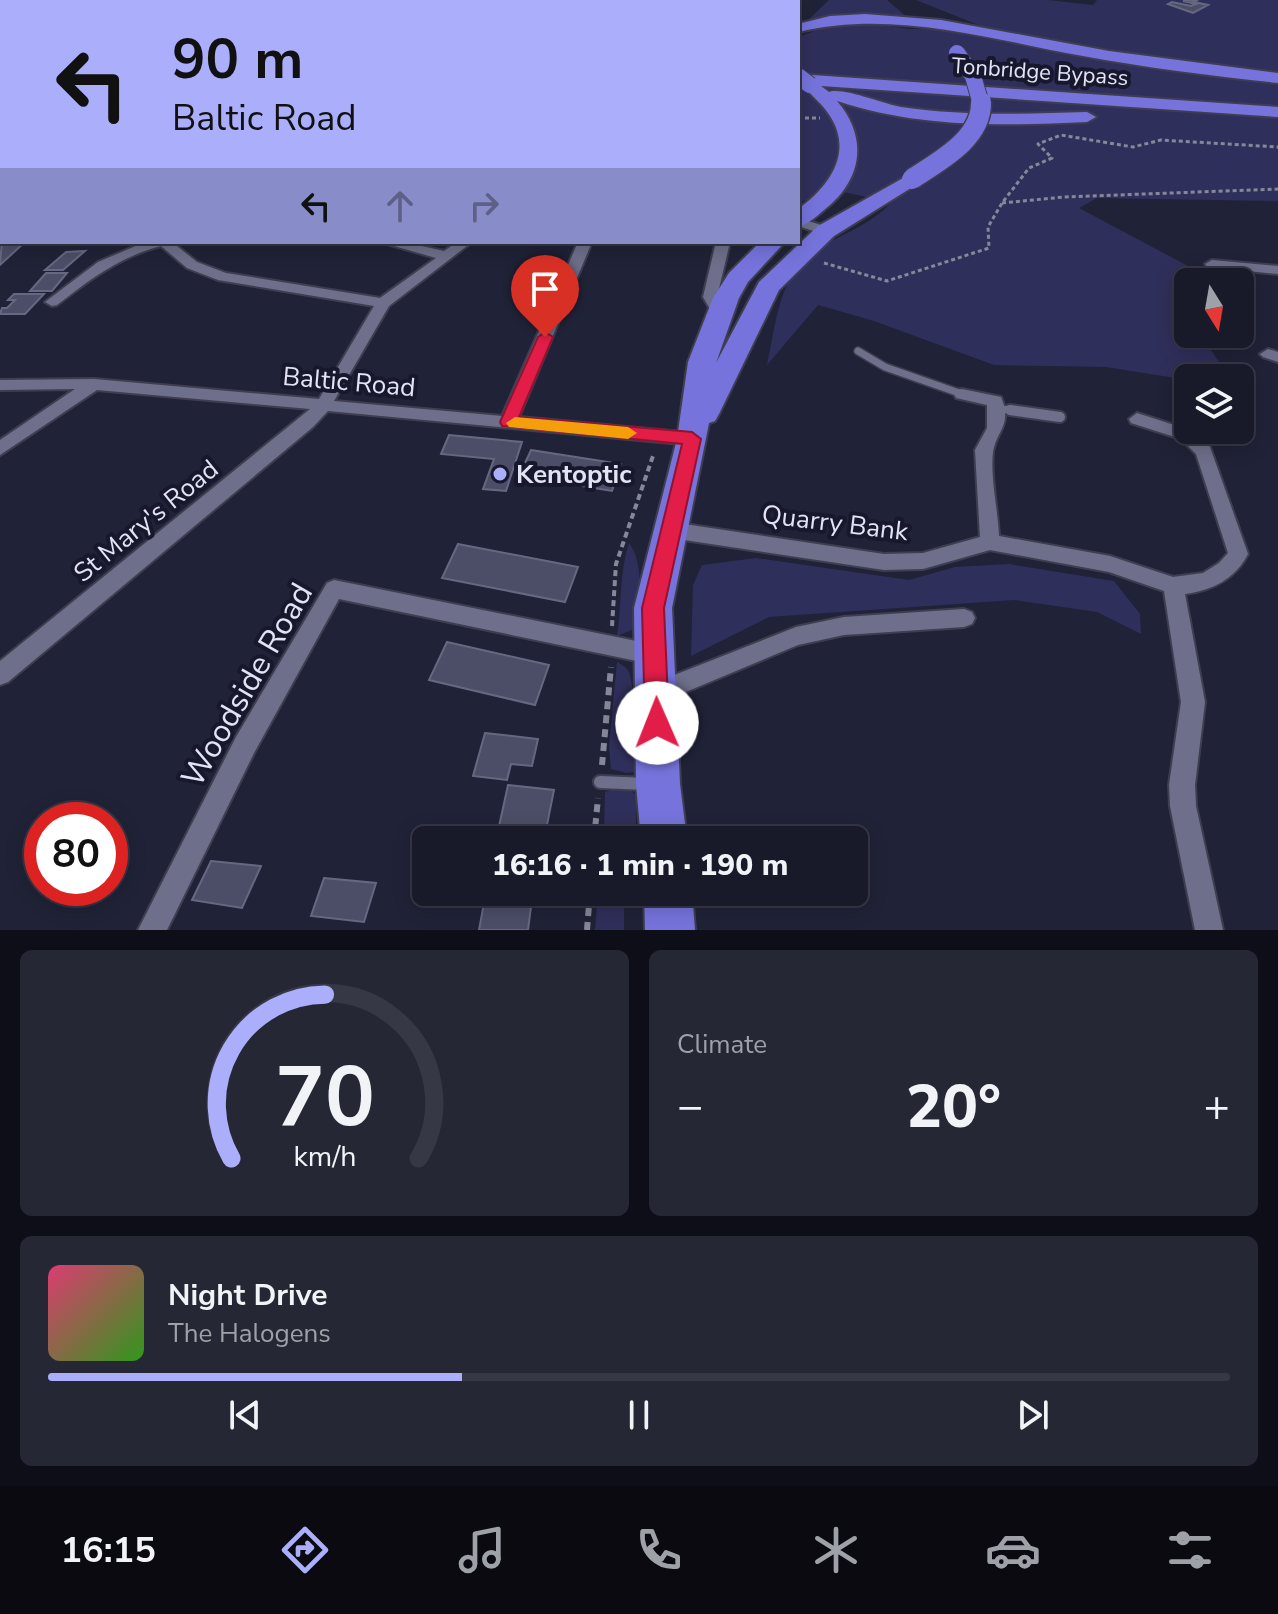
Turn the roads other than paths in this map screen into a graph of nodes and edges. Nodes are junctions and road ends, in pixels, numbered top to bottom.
1 (896, 4) dead end
2 (813, 7) dead end
3 (800, 23) edge
4 (800, 25) edge
5 (936, 33) junction
6 (1278, 78) edge
7 (812, 85) edge
8 (1278, 103) edge
9 (1278, 112) edge
10 (1278, 119) edge
11 (800, 219) edge
12 (800, 222) edge
13 (826, 231) junction
14 (152, 244) edge
15 (166, 244) edge
16 (395, 244) edge
17 (462, 244) edge
18 (584, 244) edge
19 (723, 244) edge
20 (771, 244) edge
21 (446, 256) junction
22 (1212, 264) dead end
23 (1278, 270) edge
24 (52, 302) dead end
25 (383, 303) junction
26 (719, 313) junction
27 (858, 351) dead end
28 (94, 384) junction
29 (0, 385) edge
30 (962, 394) joint
31 (323, 406) junction
32 (995, 408) junction
33 (1060, 417) dead end
34 (1137, 419) dead end
35 (508, 422) junction
36 (692, 439) junction
37 (0, 449) edge
38 (671, 530) junction
39 (990, 542) junction
40 (1173, 586) junction
41 (964, 618) dead end
42 (657, 674) junction
43 (0, 675) edge
44 (600, 782) dead end
45 (658, 784) junction
46 (653, 826) edge
47 (669, 906) edge
48 (152, 930) edge
49 (670, 930) edge
50 (1209, 930) edge

1 - 5 highway
2 - 3 highway
4 - 5 highway
5 - 6 highway
5 - 13 highway, bridge
7 - 8 highway, Tonbridge Bypass
7 - 9 highway, Tonbridge Bypass
7 - 10 highway
7 - 11 highway
12 - 13 street
13 - 36 highway
14 - 24 street
15 - 25 street
16 - 21 street
17 - 21 street
18 - 35 street
19 - 26 street
20 - 26 highway
21 - 25 street
22 - 23 street
25 - 31 street, St Mary's Road
26 - 36 highway
27 - 30 lane
28 - 29 street, Baltic Road
28 - 31 street, Baltic Road
28 - 37 street
30 - 32 street
31 - 35 street, Baltic Road
31 - 43 street, St Mary's Road
32 - 33 lane
32 - 39 street
34 - 40 street
35 - 36 street, Baltic Road
36 - 38 highway
38 - 39 street, Quarry Bank
38 - 42 highway
39 - 40 street, Quarry Bank
40 - 50 street
41 - 42 street
42 - 45 highway
42 - 48 street, Woodside Road
44 - 45 lane
45 - 46 highway
47 - 49 highway

